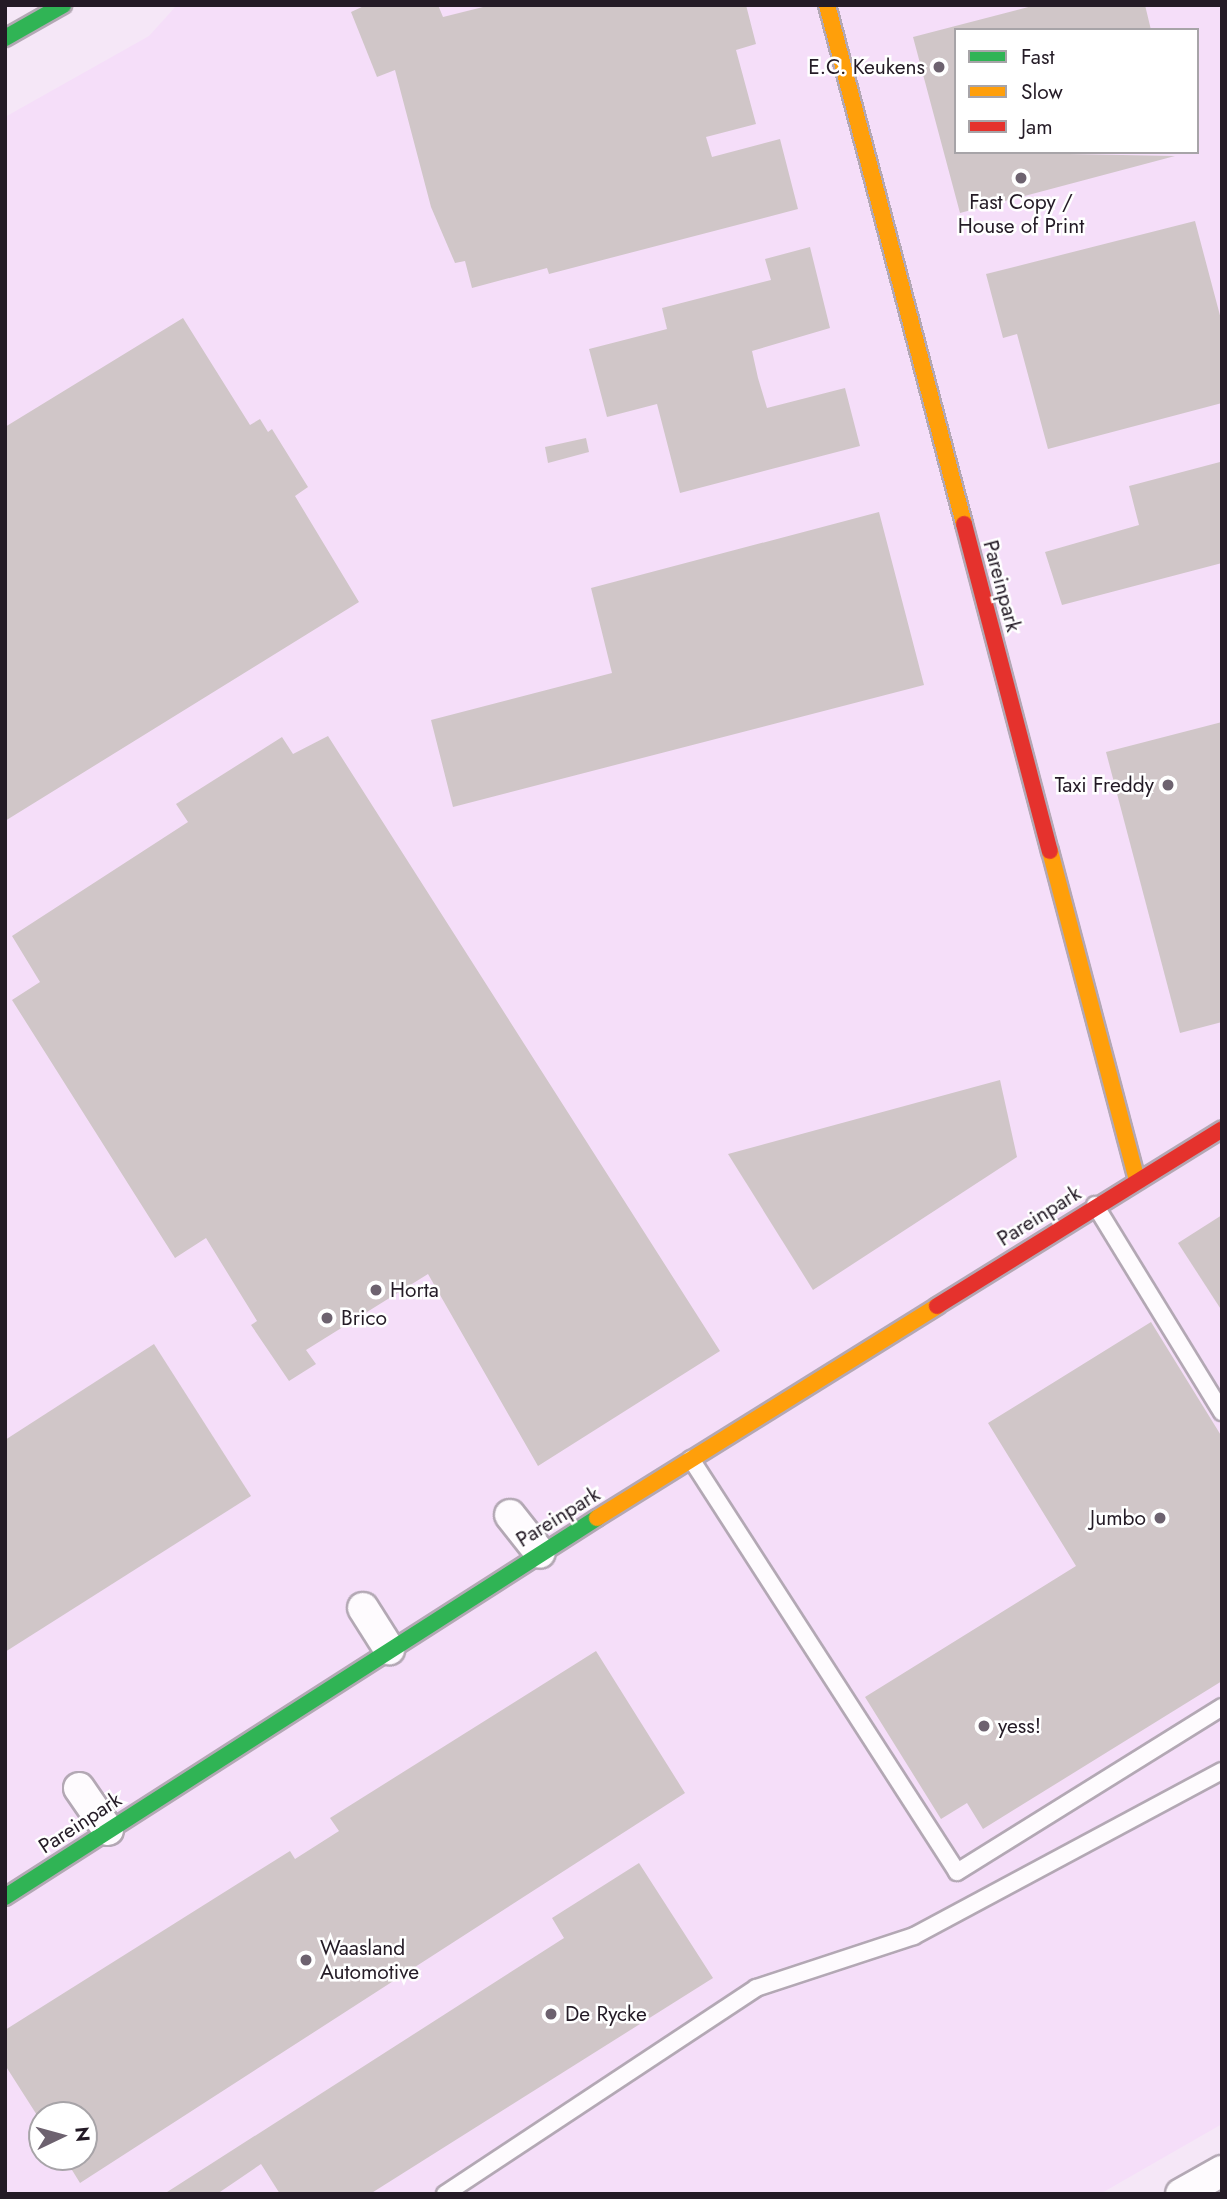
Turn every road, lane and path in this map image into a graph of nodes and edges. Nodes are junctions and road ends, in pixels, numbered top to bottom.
1 (62, 5) edge
2 (827, 5) edge
3 (5, 38) edge
4 (1222, 1129) edge
5 (1136, 1177) junction
6 (1095, 1205) junction
7 (1222, 1412) edge
8 (691, 1459) junction
9 (510, 1515) dead end
10 (540, 1553) junction
11 (363, 1608) dead end
12 (389, 1649) junction
13 (1222, 1707) edge
14 (1222, 1771) edge
15 (79, 1788) dead end
16 (108, 1830) junction
17 (5, 1896) edge
18 (1222, 2171) edge
19 (445, 2194) edge
20 (1181, 2194) edge

1 - 3 street
2 - 5 street, Pareinpark
4 - 5 street, Pareinpark
5 - 6 street, Pareinpark
6 - 7 lane
6 - 8 street, Pareinpark
8 - 10 street, Pareinpark
8 - 13 lane
9 - 10 street
10 - 12 street, Pareinpark
11 - 12 street
12 - 16 street, Pareinpark
14 - 19 lane
15 - 16 street
16 - 17 street, Pareinpark
18 - 20 street

